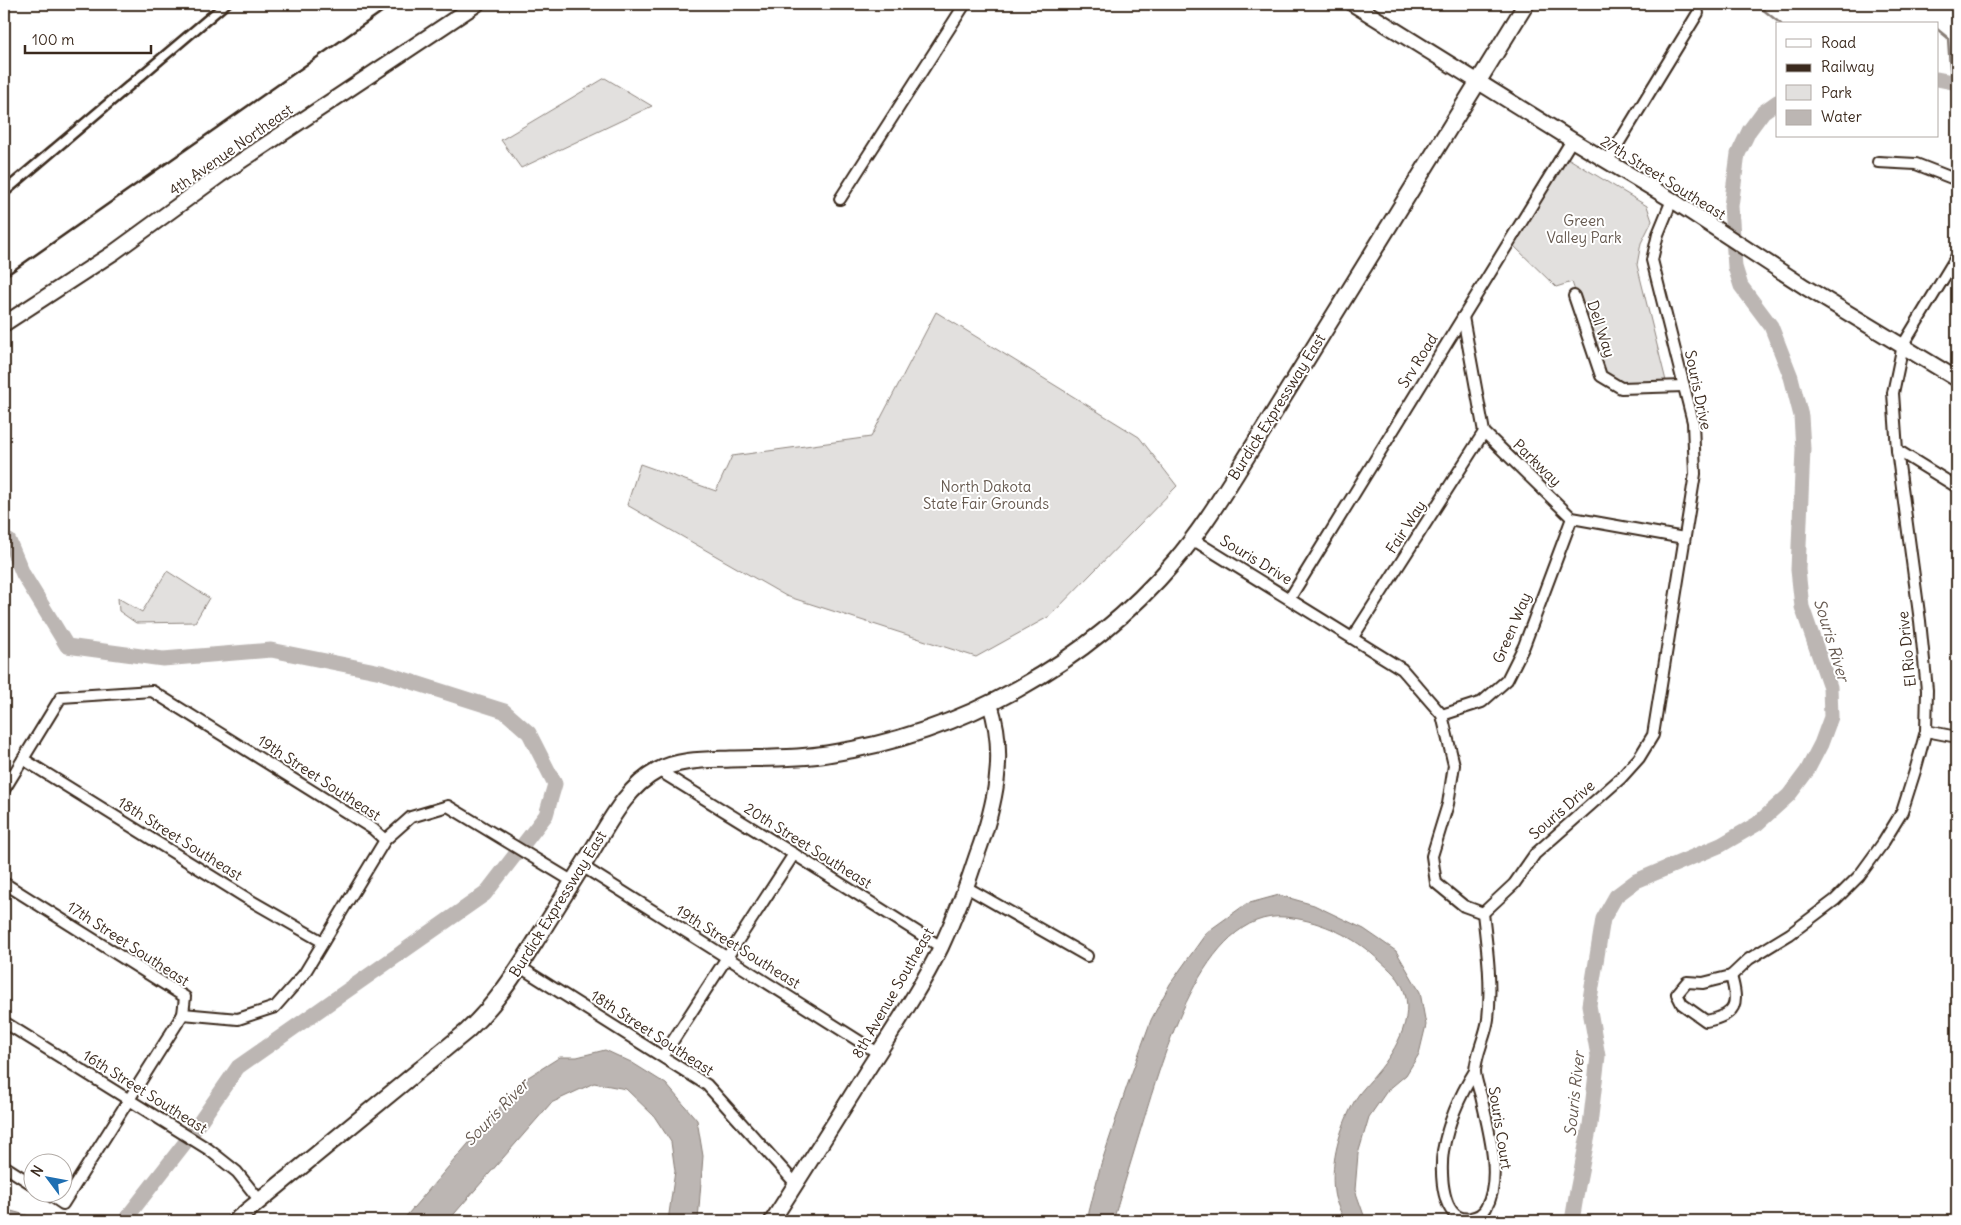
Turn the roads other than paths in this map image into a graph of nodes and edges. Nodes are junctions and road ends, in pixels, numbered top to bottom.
1 (478, 4) edge
2 (965, 4) edge
3 (1353, 4) edge
4 (1526, 4) edge
5 (1698, 13) dead end
6 (1478, 81) junction
7 (1572, 140) junction
8 (1607, 162) junction
9 (1878, 162) dead end
10 (1957, 180) edge
11 (840, 199) dead end
12 (1672, 200) junction
13 (1957, 256) edge
14 (1574, 296) dead end
15 (1463, 317) junction
16 (4, 324) edge
17 (1903, 345) junction
18 (1957, 379) edge
19 (1684, 386) junction
20 (1484, 432) junction
21 (1897, 450) junction
22 (1957, 487) edge
23 (1572, 518) junction
24 (1684, 538) junction
25 (1192, 539) junction
26 (1290, 598) junction
27 (1353, 638) junction
28 (990, 704) junction
29 (1442, 715) junction
30 (941, 724) junction
31 (1926, 731) junction
32 (920, 732) dead end
33 (1957, 737) edge
34 (23, 758) junction
35 (658, 770) junction
36 (4, 790) edge
37 (385, 840) junction
38 (794, 854) junction
39 (582, 866) junction
40 (572, 881) junction
41 (4, 883) edge
42 (966, 887) junction
43 (1483, 913) junction
44 (323, 942) junction
45 (941, 947) junction
46 (1087, 956) dead end
47 (727, 957) junction
48 (520, 967) junction
49 (1731, 976) junction
50 (183, 1014) junction
51 (4, 1022) edge
52 (878, 1053) junction
53 (663, 1056) junction
54 (1475, 1071) junction
55 (128, 1100) junction
56 (4, 1166) edge
57 (22, 1178) edge
58 (796, 1184) junction
59 (72, 1191) edge
60 (260, 1201) junction
61 (235, 1221) edge
62 (772, 1221) edge

1 - 16 street, 4th Avenue Northeast
2 - 11 street
3 - 6 street, 27th Street Southeast
4 - 6 main road, Burdick Expressway East
5 - 8 street
6 - 7 street, 27th Street Southeast
6 - 25 main road, Burdick Expressway East
7 - 8 street, 27th Street Southeast
7 - 15 street, Srv Road
8 - 12 street, 27th Street Southeast
9 - 10 street
12 - 17 street, 27th Street Southeast
12 - 19 street, Souris Drive
13 - 17 street, El Rio Drive
14 - 19 street, Dell Way
15 - 20 street
15 - 26 street, Srv Road
17 - 18 street, 27th Street Southeast
17 - 21 street, El Rio Drive
19 - 24 street, Souris Drive
20 - 23 street, Parkway
20 - 27 street, Fair Way
21 - 22 street
21 - 31 street, El Rio Drive
23 - 24 street
23 - 29 street, Green Way
24 - 43 street, Souris Drive
25 - 26 street, Souris Drive
25 - 28 main road, Burdick Expressway East
26 - 27 street, Souris Drive
27 - 29 street, Souris Drive
28 - 30 main road, Burdick Expressway East
28 - 42 street, 8th Avenue Southeast
29 - 43 street, Souris Drive
30 - 32 main road, Burdick Expressway East
30 - 35 main road, Burdick Expressway East
31 - 33 street
31 - 49 street, El Rio Drive
34 - 36 street
34 - 37 street, 19th Street Southeast
34 - 44 street, 18th Street Southeast
35 - 38 street, 20th Street Southeast
35 - 39 main road, Burdick Expressway East
37 - 40 street, 19th Street Southeast
37 - 44 street
38 - 45 street, 20th Street Southeast
38 - 47 street
39 - 40 main road, Burdick Expressway East
39 - 47 street, 19th Street Southeast
40 - 48 main road, Burdick Expressway East
41 - 50 street, 17th Street Southeast
42 - 45 street, 8th Avenue Southeast
42 - 46 street
43 - 54 street, Souris Court
44 - 50 street
45 - 52 street, 8th Avenue Southeast
47 - 52 street, 19th Street Southeast
47 - 53 street
48 - 53 street, 18th Street Southeast
48 - 60 main road, Burdick Expressway East
49 - 49 street
50 - 55 street
51 - 55 street, 16th Street Southeast
52 - 58 street, 8th Avenue Southeast
53 - 58 street, 18th Street Southeast
54 - 54 street, Souris Court
55 - 59 street
55 - 60 street, 16th Street Southeast
56 - 57 street
58 - 62 street, 8th Avenue Southeast
60 - 61 main road, Burdick Expressway East

